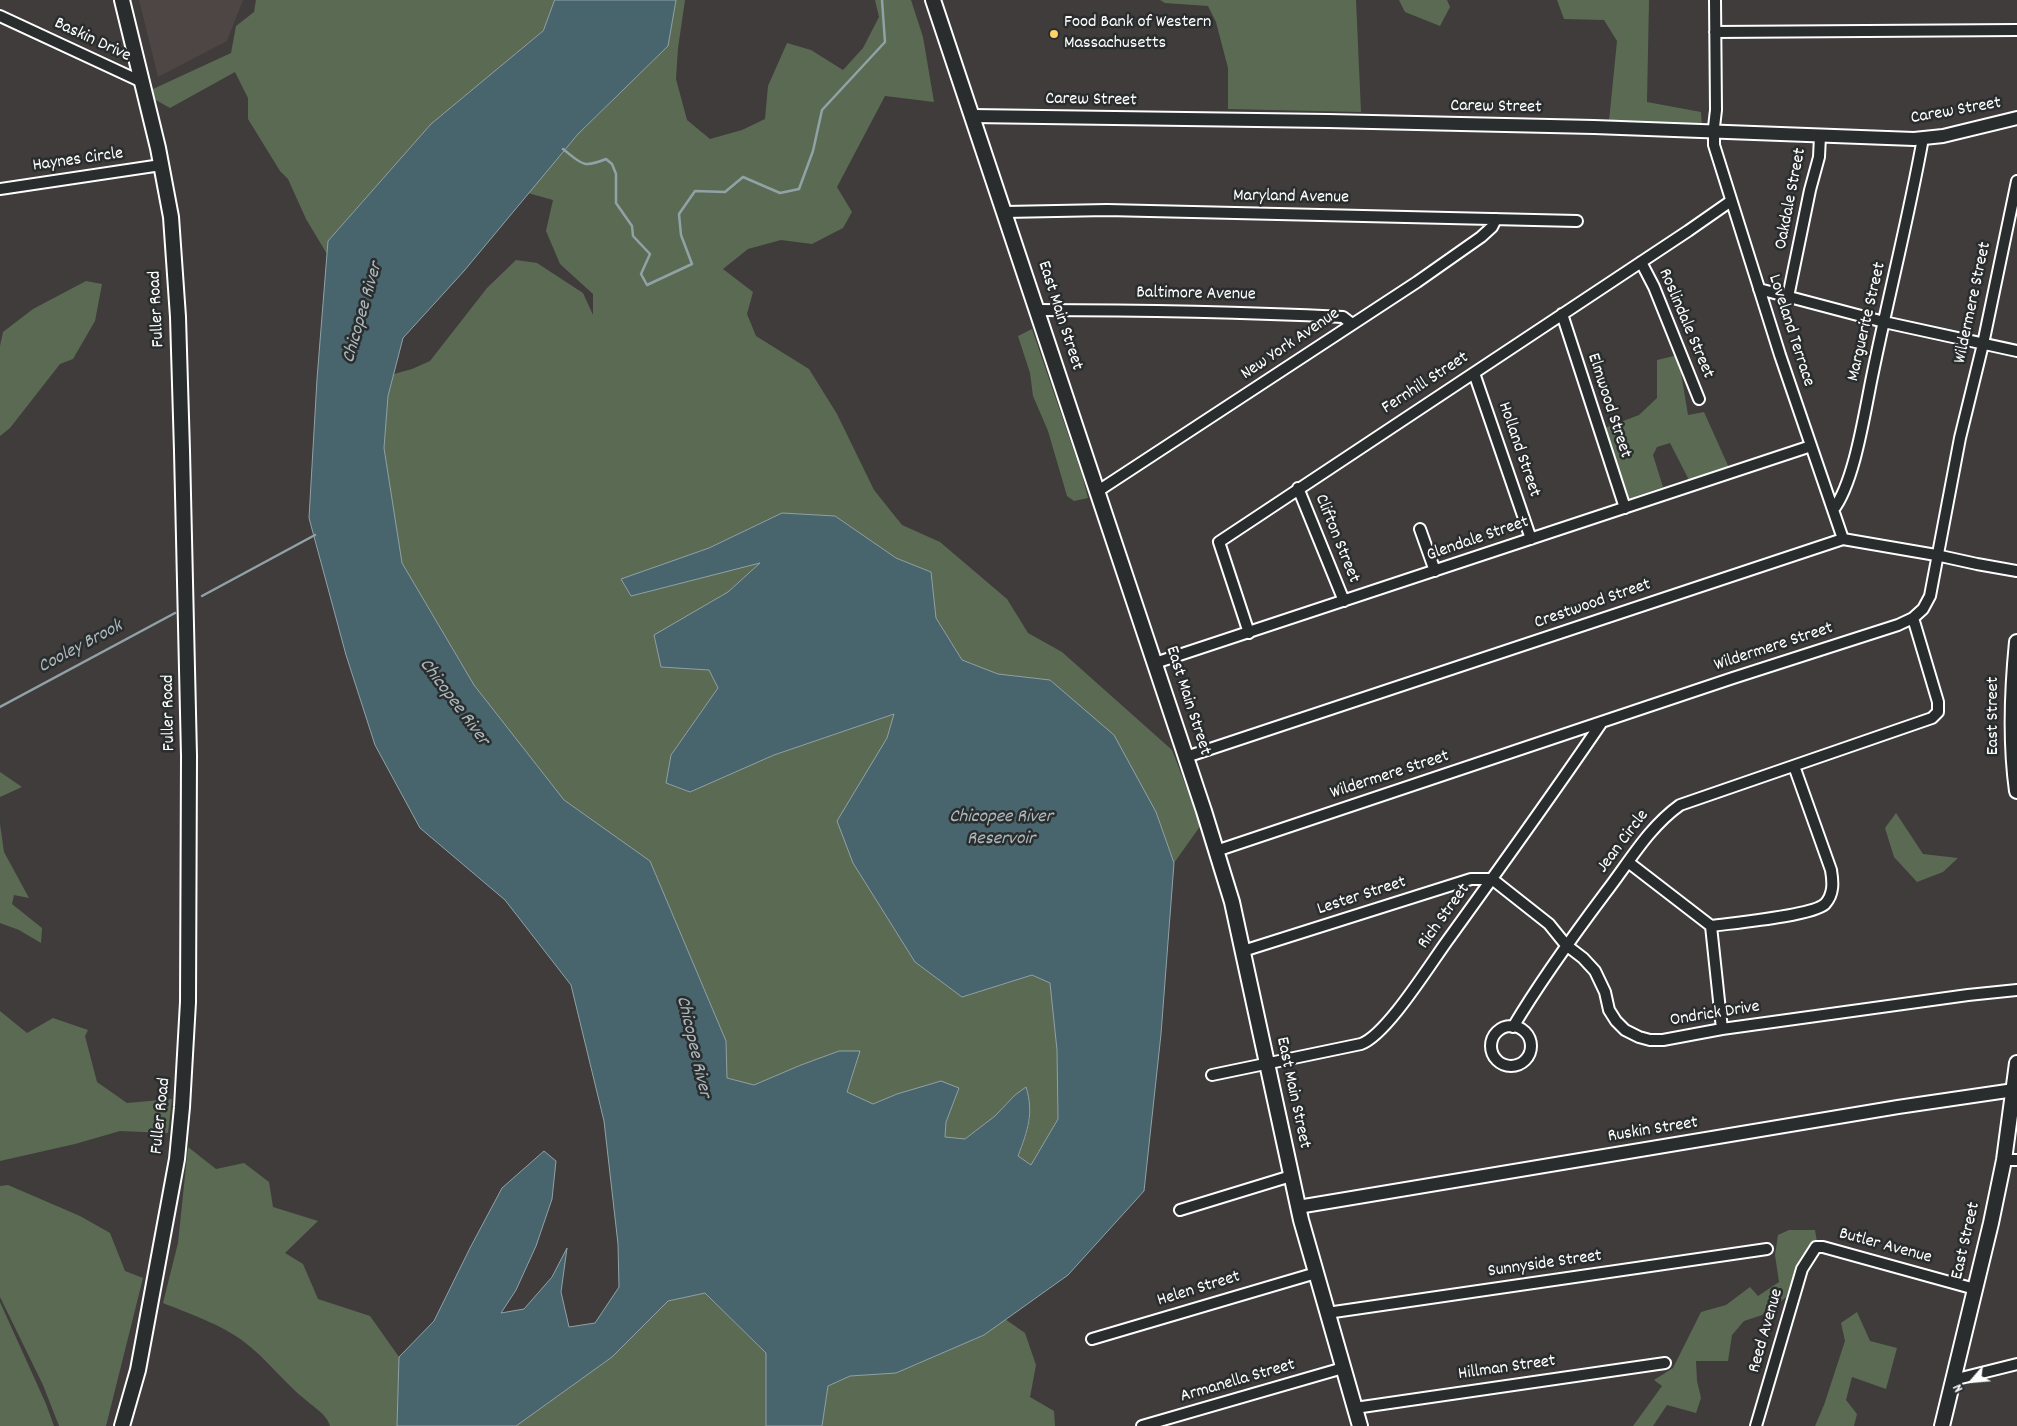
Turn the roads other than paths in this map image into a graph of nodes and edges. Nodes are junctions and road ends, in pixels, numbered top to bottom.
1 (122, 0) edge
2 (933, 0) edge
3 (1715, 0) edge
4 (0, 16) edge
5 (2017, 30) edge
6 (1716, 32) junction
7 (142, 82) junction
8 (972, 116) junction
9 (2017, 118) edge
10 (1714, 132) junction
11 (1820, 136) junction
12 (1923, 138) junction
13 (161, 165) junction
14 (2017, 181) edge
15 (0, 188) edge
16 (1731, 201) junction
17 (1005, 212) junction
18 (1496, 219) junction
19 (1577, 220) dead end
20 (1641, 262) junction
21 (1759, 289) junction
22 (1788, 297) junction
23 (1037, 310) junction
24 (1562, 314) junction
25 (1884, 322) junction
26 (1352, 324) junction
27 (1983, 344) junction
28 (2017, 351) edge
29 (1474, 372) junction
30 (1700, 399) dead end
31 (1811, 446) junction
32 (1298, 488) junction
33 (1098, 491) junction
34 (1625, 508) junction
35 (1833, 510) junction
36 (1420, 529) dead end
37 (1531, 539) junction
38 (1843, 539) junction
39 (1936, 554) junction
40 (1436, 571) junction
41 (2017, 571) edge
42 (1344, 602) junction
43 (1913, 618) junction
44 (1248, 633) junction
45 (2017, 642) edge
46 (1155, 663) junction
47 (1602, 722) junction
48 (1186, 756) junction
49 (1794, 766) junction
50 (2017, 791) edge
51 (1216, 851) junction
52 (1628, 862) junction
53 (1492, 879) junction
54 (1711, 926) junction
55 (1566, 945) junction
56 (1243, 951) junction
57 (2017, 990) edge
58 (1512, 1027) dead end
59 (1722, 1029) junction
60 (2017, 1063) edge
61 (1267, 1065) junction
62 (1212, 1075) dead end
63 (2014, 1090) junction
64 (2011, 1160) edge
65 (1291, 1176) junction
66 (1298, 1208) junction
67 (1180, 1210) dead end
68 (1816, 1247) joint
69 (1766, 1249) dead end
70 (1316, 1273) junction
71 (1975, 1289) junction
72 (1327, 1313) junction
73 (1092, 1339) dead end
74 (1664, 1363) dead end
75 (2017, 1364) edge
76 (1343, 1368) junction
77 (1953, 1380) junction
78 (1355, 1408) junction
79 (122, 1426) edge
80 (1142, 1426) edge
81 (1360, 1426) edge
82 (1756, 1426) edge
83 (1942, 1426) edge

1 - 7 main road, Fuller Road
2 - 8 main road, East Main Street
3 - 6 street, Loveland Terrace
4 - 7 street, Baskin Drive
5 - 6 street
6 - 10 street, Loveland Terrace
7 - 13 main road, Fuller Road
8 - 10 street, Carew Street
8 - 17 main road, East Main Street
9 - 12 street, Carew Street
10 - 11 street, Carew Street
10 - 16 street, Loveland Terrace
11 - 12 street, Carew Street
11 - 22 street, Oakdale Street
12 - 25 street, Marguerite Street
13 - 15 street, Haynes Circle
13 - 79 main road, Fuller Road
14 - 27 street, Wildermere Street
16 - 20 street, Fernhill Street
16 - 21 street, Loveland Terrace
17 - 18 street, Maryland Avenue
17 - 23 main road, East Main Street
18 - 19 street, Maryland Avenue
18 - 26 street, New York Avenue
20 - 24 street, Fernhill Street
20 - 30 street, Roslindale Street
21 - 22 street
21 - 31 street, Loveland Terrace
22 - 25 street
23 - 26 street, Baltimore Avenue
23 - 33 main road, East Main Street
24 - 29 street, Fernhill Street
24 - 34 street, Elmwood Street
25 - 27 street
25 - 35 street, Marguerite Street
26 - 33 street, New York Avenue
27 - 28 street
27 - 39 street, Wildermere Street
29 - 32 street, Fernhill Street
29 - 37 street, Holland Street
31 - 34 street, Glendale Street
31 - 35 street, Loveland Terrace
32 - 42 street, Clifton Street
32 - 44 street, Fernhill Street
33 - 46 main road, East Main Street
34 - 37 street, Glendale Street
35 - 38 street, Loveland Terrace
36 - 40 street
37 - 40 street, Glendale Street
38 - 39 street, Crestwood Street
38 - 48 street, Crestwood Street
39 - 41 street, Crestwood Street
39 - 43 street, Wildermere Street
40 - 42 street, Glendale Street
42 - 44 street, Glendale Street
43 - 47 street, Wildermere Street
43 - 49 street, Jean Circle
44 - 46 street, Glendale Street
45 - 50 main road, East Street
46 - 48 main road, East Main Street
47 - 51 street, Wildermere Street
47 - 53 street, Rich Street
48 - 51 main road, East Main Street
49 - 52 street, Jean Circle
49 - 54 street
51 - 56 main road, East Main Street
52 - 54 street
52 - 55 street, Jean Circle
53 - 55 street, Ondrick Drive
53 - 56 street, Lester Street
53 - 61 street, Rich Street
54 - 59 street
55 - 58 street, Jean Circle
55 - 59 street, Ondrick Drive
56 - 61 main road, East Main Street
57 - 59 street, Ondrick Drive
60 - 63 main road, East Street
61 - 62 street, Rich Street
61 - 65 main road, East Main Street
63 - 64 main road, East Street
63 - 66 street, Ruskin Street
64 - 71 main road, East Street
65 - 66 main road, East Main Street
65 - 67 street
66 - 70 main road, East Main Street
68 - 71 street, Butler Avenue
68 - 82 street, Reed Avenue
69 - 72 street, Sunnyside Street
70 - 72 main road, East Main Street
70 - 73 street, Helen Street
71 - 77 main road, East Street
72 - 76 main road, East Main Street
74 - 78 street, Hillman Street
75 - 77 street
76 - 78 main road, East Main Street
76 - 80 street, Armanella Street
77 - 83 main road, East Street
78 - 81 main road, East Main Street

